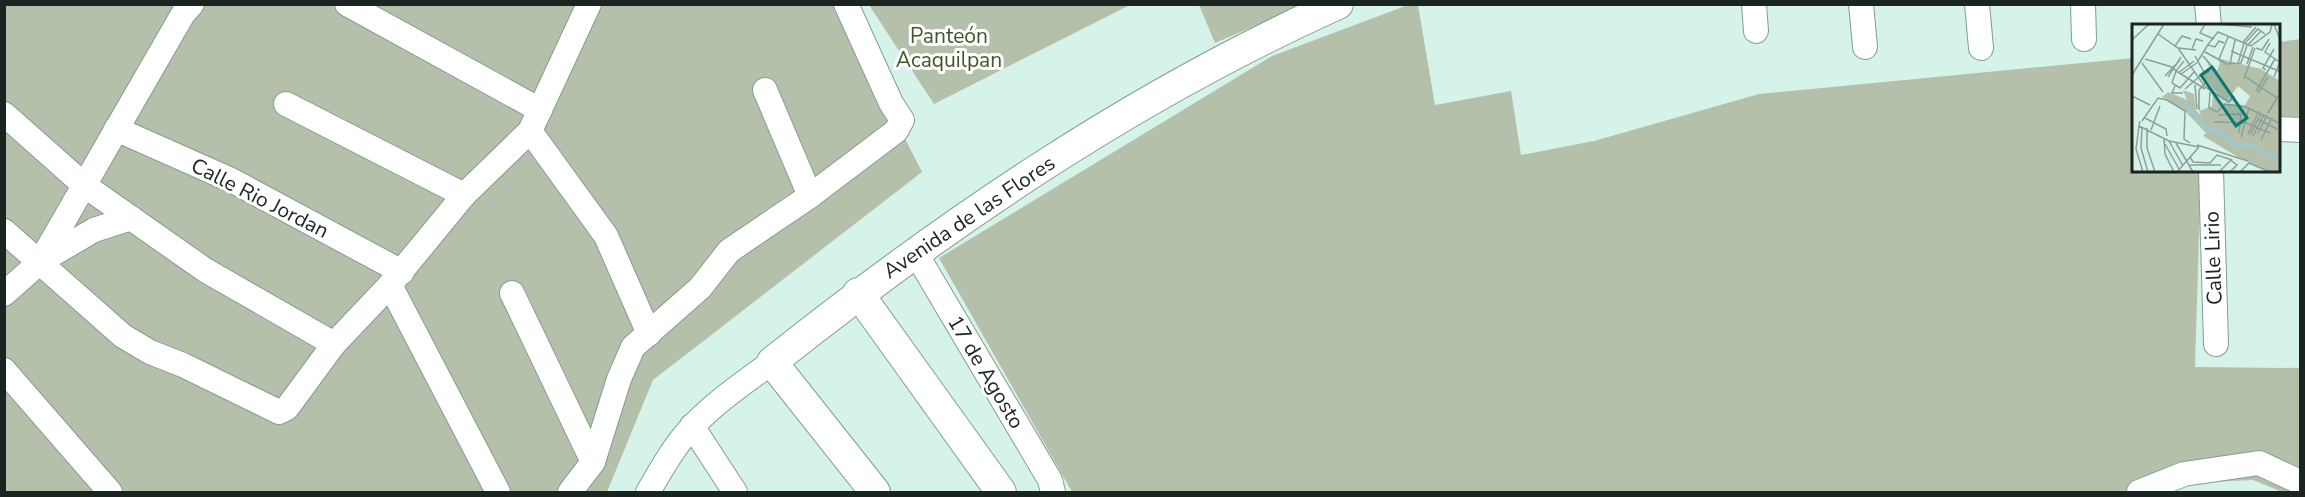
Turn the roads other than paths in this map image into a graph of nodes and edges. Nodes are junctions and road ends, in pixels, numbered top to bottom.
1 (192, 4) edge
2 (347, 4) edge
3 (846, 4) edge
4 (1338, 4) edge
5 (1754, 4) edge
6 (1861, 4) edge
7 (1977, 4) edge
8 (2083, 4) edge
9 (2207, 4) edge
10 (588, 5) edge
11 (2209, 24) edge
12 (1756, 31) dead end
13 (2084, 39) dead end
14 (1865, 47) dead end
15 (1981, 48) dead end
16 (765, 90) dead end
17 (286, 104) dead end
18 (4, 114) edge
19 (535, 121) junction
20 (116, 129) junction
21 (2281, 129) edge
22 (2301, 130) edge
23 (2211, 172) edge
24 (84, 185) junction
25 (464, 195) junction
26 (810, 196) junction
27 (131, 218) junction
28 (4, 231) edge
29 (915, 252) junction
30 (40, 262) junction
31 (396, 279) junction
32 (512, 293) dead end
33 (858, 293) junction
34 (4, 294) edge
35 (649, 334) junction
36 (334, 344) junction
37 (2216, 345) dead end
38 (772, 362) junction
39 (4, 370) edge
40 (692, 426) junction
41 (593, 462) junction
42 (2301, 482) edge
43 (2205, 483) edge
44 (110, 492) edge
45 (498, 492) edge
46 (570, 492) edge
47 (648, 492) edge
48 (735, 492) edge
49 (875, 492) edge
50 (1001, 492) edge
51 (1053, 492) edge
52 (2139, 492) edge

1 - 20 street
2 - 19 street
3 - 26 street
4 - 29 main road, Avenida de las Flores
5 - 12 street
6 - 14 street
7 - 15 street
8 - 13 street
9 - 11 street
10 - 19 street
16 - 26 street
17 - 25 street
18 - 24 street
19 - 25 street
19 - 35 street
20 - 24 street
20 - 31 street, Calle Rio Jordan
21 - 22 street
23 - 37 street, Calle Lirio
24 - 27 street
24 - 30 street
25 - 31 street
26 - 35 street
27 - 30 street
27 - 36 street
28 - 30 street
29 - 33 main road, Avenida de las Flores
29 - 51 street, 17 de Agosto
30 - 34 street
30 - 36 street
31 - 36 street
31 - 45 street
32 - 41 street
33 - 38 main road, Avenida de las Flores
33 - 50 main road
35 - 41 street
38 - 40 street, Avenida de las Flores
38 - 49 main road
39 - 44 street
40 - 47 street, Avenida de las Flores
40 - 48 street
41 - 46 street
42 - 43 street
43 - 52 street

